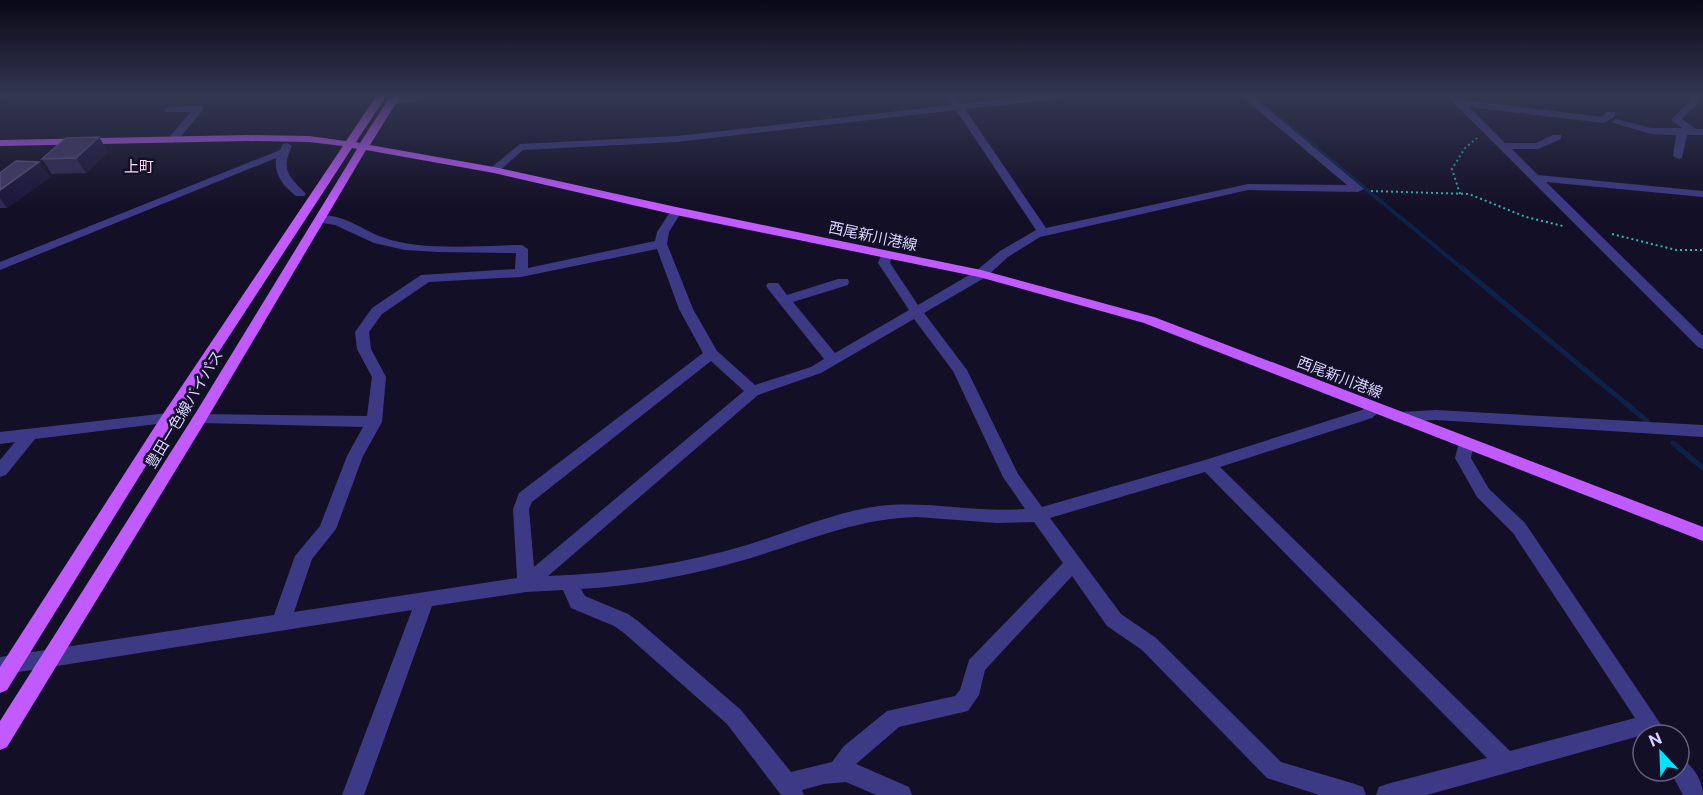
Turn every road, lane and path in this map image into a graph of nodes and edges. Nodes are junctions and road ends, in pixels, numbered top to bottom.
1 (179, 132) edge
2 (365, 132) edge
3 (742, 132) edge
4 (976, 132) edge
5 (1290, 132) edge
6 (1486, 132) edge
7 (1682, 132) edge
8 (1491, 137) junction
9 (1557, 137) dead end
10 (292, 138) junction
11 (173, 139) junction
12 (0, 143) edge
13 (356, 145) junction
14 (1502, 146) junction
15 (284, 152) junction
16 (1678, 156) dead end
17 (494, 171) junction
18 (1535, 178) junction
19 (1358, 189) junction
20 (300, 194) dead end
21 (1460, 194) junction
22 (1703, 194) edge
23 (676, 211) junction
24 (320, 219) junction
25 (1585, 228) junction
26 (1043, 232) junction
27 (661, 244) junction
28 (1703, 250) edge
29 (886, 256) junction
30 (0, 266) edge
31 (521, 273) junction
32 (981, 274) junction
33 (843, 282) dead end
34 (773, 286) dead end
35 (784, 300) junction
36 (915, 310) junction
37 (1703, 344) edge
38 (711, 354) junction
39 (833, 360) junction
40 (753, 391) junction
41 (1376, 408) junction
42 (1399, 417) junction
43 (168, 418) junction
44 (200, 418) junction
45 (374, 422) junction
46 (1703, 431) edge
47 (30, 435) junction
48 (0, 438) edge
49 (1466, 443) junction
50 (1208, 465) junction
51 (0, 471) edge
52 (1037, 515) junction
53 (1703, 534) edge
54 (1074, 566) junction
55 (526, 584) junction
56 (569, 584) junction
57 (425, 600) junction
58 (281, 623) junction
59 (51, 658) junction
60 (7, 665) edge
61 (0, 684) edge
62 (1649, 723) edge
63 (1631, 735) edge
64 (0, 740) edge
65 (1507, 764) junction
66 (838, 772) junction
67 (790, 789) edge
68 (353, 795) edge
69 (901, 795) edge
70 (1355, 795) edge
71 (1387, 795) edge

1 - 11 street
2 - 13 main road, 豊田一色線バイパス
3 - 17 street
4 - 26 street
5 - 19 street
6 - 8 street
7 - 16 street
8 - 14 street
8 - 21 path
9 - 14 street
10 - 11 main road, 西尾新川港線
10 - 13 main road, 西尾新川港線
10 - 15 street
11 - 12 main road, 西尾新川港線
13 - 17 main road, 西尾新川港線
13 - 24 main road, 豊田一色線バイパス
13 - 43 main road, 豊田一色線バイパス
14 - 18 street
15 - 20 street
15 - 30 street
17 - 23 main road, 西尾新川港線
18 - 22 street
18 - 25 street
19 - 21 path
19 - 26 street
21 - 25 path
23 - 27 street
23 - 29 main road, 西尾新川港線
24 - 31 street
24 - 44 main road, 豊田一色線バイパス
25 - 28 path
25 - 37 street
26 - 32 street
27 - 31 street
27 - 38 street
29 - 32 main road, 西尾新川港線
29 - 36 street
31 - 45 street
32 - 36 street
32 - 41 main road, 西尾新川港線
33 - 35 street
34 - 35 street
35 - 39 street
36 - 39 street
36 - 52 street
38 - 40 street
38 - 55 street
39 - 40 street
40 - 55 street
41 - 42 main road, 西尾新川港線
41 - 50 street
42 - 46 street
42 - 49 main road, 西尾新川港線
43 - 47 street
43 - 60 main road, 豊田一色線バイパス
44 - 45 street
44 - 59 main road, 豊田一色線バイパス
45 - 58 street
47 - 48 street
47 - 51 street
49 - 53 main road, 西尾新川港線
49 - 62 street
50 - 52 street
50 - 65 street
52 - 54 street
52 - 56 street
54 - 66 street
54 - 70 street
55 - 56 street
55 - 57 street
56 - 67 street
57 - 58 street
57 - 68 street
58 - 59 street
59 - 60 street
59 - 64 main road, 豊田一色線バイパス
60 - 61 main road, 豊田一色線バイパス
63 - 65 street
65 - 71 street
66 - 67 street
66 - 69 street

